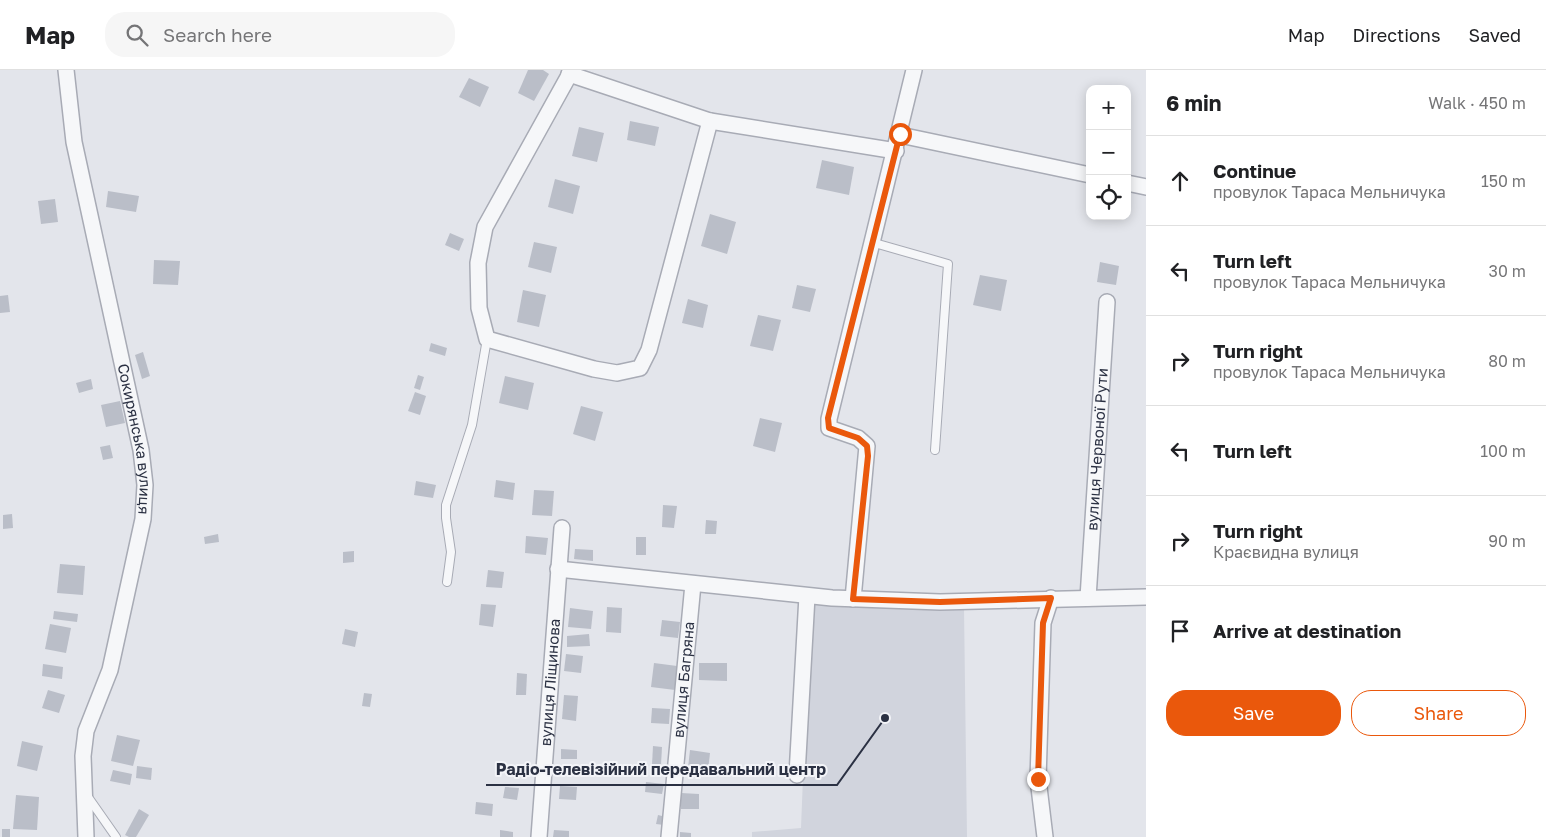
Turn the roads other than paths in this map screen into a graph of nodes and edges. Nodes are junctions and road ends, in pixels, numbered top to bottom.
1 (66, 70) edge
2 (914, 70) edge
3 (570, 72) edge
4 (710, 121) junction
5 (900, 134) junction
6 (896, 151) junction
7 (1086, 174) edge
8 (1131, 184) edge
9 (1146, 186) edge
10 (871, 242) junction
11 (1107, 302) dead end
12 (487, 339) junction
13 (935, 450) dead end
14 (562, 528) dead end
15 (558, 570) junction
16 (447, 582) dead end
17 (693, 584) junction
18 (807, 596) junction
19 (1146, 597) edge
20 (1051, 598) junction
21 (1088, 598) junction
22 (853, 599) junction
23 (797, 775) dead end
24 (85, 794) junction
25 (86, 837) edge
26 (116, 837) edge
27 (539, 837) edge
28 (669, 837) edge
29 (1045, 837) edge

1 - 24 street, Сокирянська вулиця
2 - 5 street
3 - 4 street
3 - 12 street
4 - 6 street
4 - 12 street
5 - 6 street
5 - 7 street
6 - 10 street
8 - 9 street
10 - 13 lane
10 - 22 street
11 - 21 street, вулиця Червоної Рути
12 - 16 lane
14 - 15 street, вулиця Ліщинова
15 - 17 street
15 - 27 street, вулиця Ліщинова
17 - 18 street
17 - 28 street, вулиця Багряна
18 - 22 street
18 - 23 street
19 - 21 street
20 - 21 street
20 - 22 street
20 - 29 street
24 - 25 street, Сокирянська вулиця
24 - 26 lane

